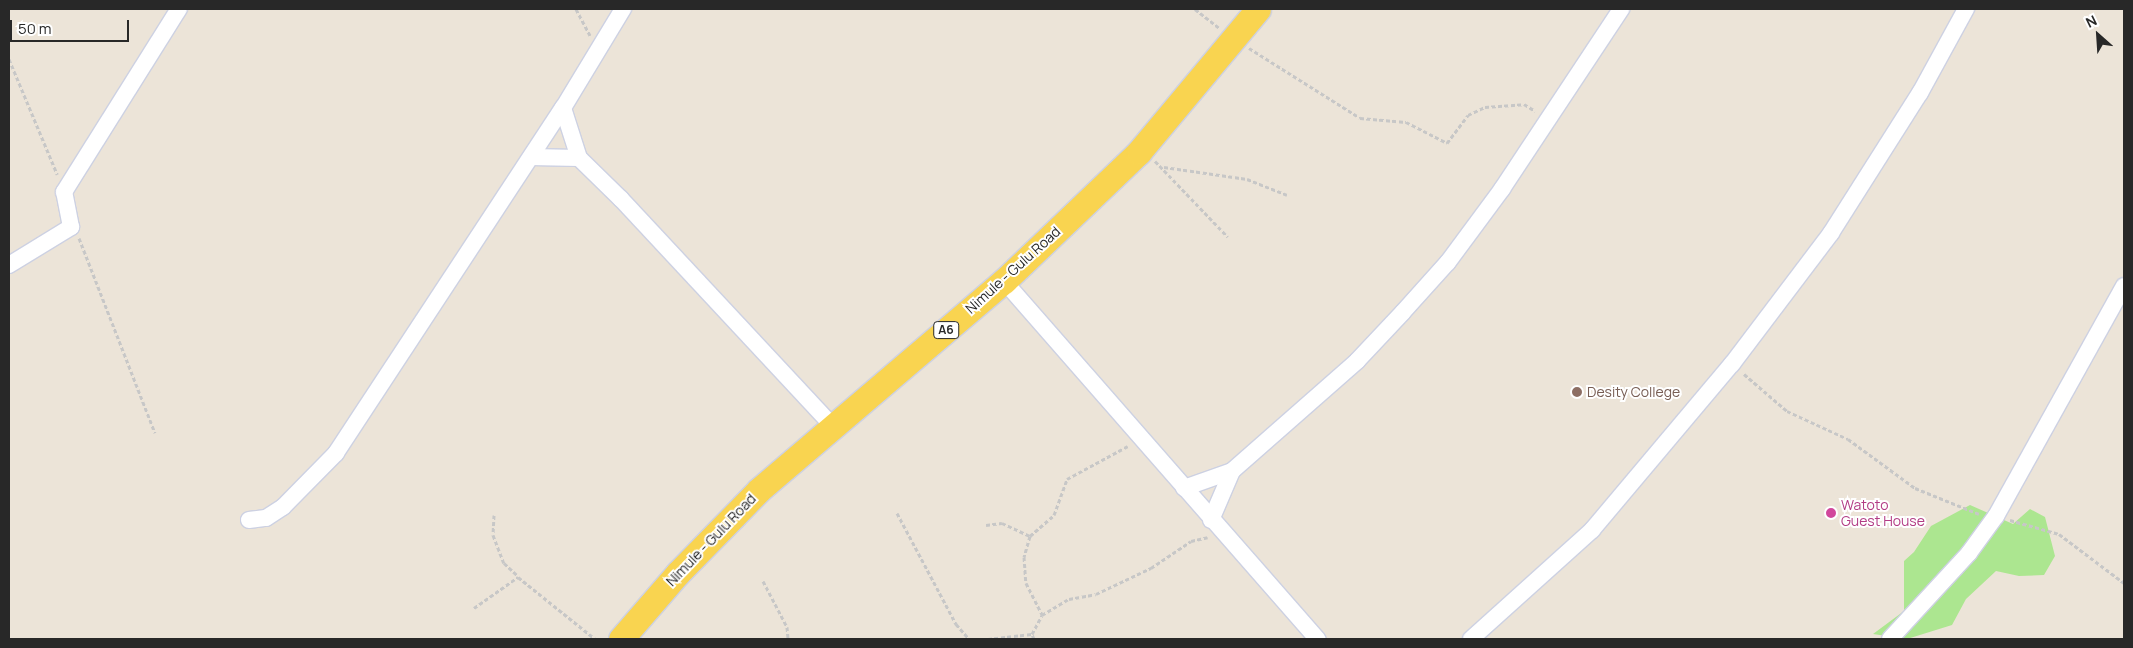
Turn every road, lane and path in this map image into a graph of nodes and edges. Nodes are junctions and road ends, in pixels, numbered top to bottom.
1 (179, 9) edge
2 (576, 9) edge
3 (623, 9) edge
4 (1195, 9) edge
5 (1258, 9) edge
6 (1621, 9) edge
7 (1966, 9) edge
8 (1234, 39) junction
9 (597, 49) junction
10 (9, 59) edge
11 (563, 108) junction
12 (1548, 120) junction
13 (1139, 152) junction
14 (531, 157) junction
15 (578, 158) junction
16 (1164, 167) junction
17 (64, 192) junction
18 (1286, 196) dead end
19 (73, 224) junction
20 (1228, 236) dead end
21 (9, 265) edge
22 (1004, 280) junction
23 (2124, 286) edge
24 (1732, 364) junction
25 (832, 425) junction
26 (156, 433) dead end
27 (1142, 438) junction
28 (1232, 471) junction
29 (1184, 488) junction
30 (897, 513) dead end
31 (494, 515) dead end
32 (1996, 516) junction
33 (249, 520) dead end
34 (1211, 520) junction
35 (986, 525) dead end
36 (1223, 534) junction
37 (1030, 536) junction
38 (518, 576) junction
39 (763, 581) dead end
40 (2124, 583) edge
41 (474, 608) dead end
42 (1042, 615) junction
43 (1032, 634) junction
44 (595, 639) edge
45 (621, 639) edge
46 (788, 639) edge
47 (969, 639) edge
48 (988, 639) edge
49 (1034, 639) edge
50 (1317, 639) edge
51 (1471, 639) edge
52 (1890, 639) edge

1 - 17 street
2 - 9 path
3 - 9 street
4 - 8 path
5 - 8 main road, Nimule - Gulu Road / A6
6 - 12 street
7 - 24 street
8 - 12 path
8 - 13 main road, Nimule - Gulu Road / A6
9 - 11 street
10 - 17 path
11 - 14 street
11 - 15 street
12 - 28 street
13 - 16 path
13 - 22 main road, Nimule - Gulu Road / A6
14 - 15 street
14 - 33 street
15 - 25 street
16 - 18 path
16 - 20 path
17 - 19 street
19 - 21 street
19 - 26 path
22 - 25 main road, Nimule - Gulu Road / A6
22 - 27 street
23 - 32 street
24 - 32 path
24 - 51 street
25 - 45 main road, Nimule - Gulu Road / A6
27 - 29 street
27 - 37 path
28 - 29 street
28 - 34 street
29 - 34 street
30 - 47 path
31 - 38 path
32 - 40 path
32 - 52 street
34 - 36 street
35 - 37 path
36 - 42 path
36 - 50 street
37 - 42 path
38 - 41 path
38 - 44 path
39 - 46 path
42 - 43 path
43 - 48 path
43 - 49 path

